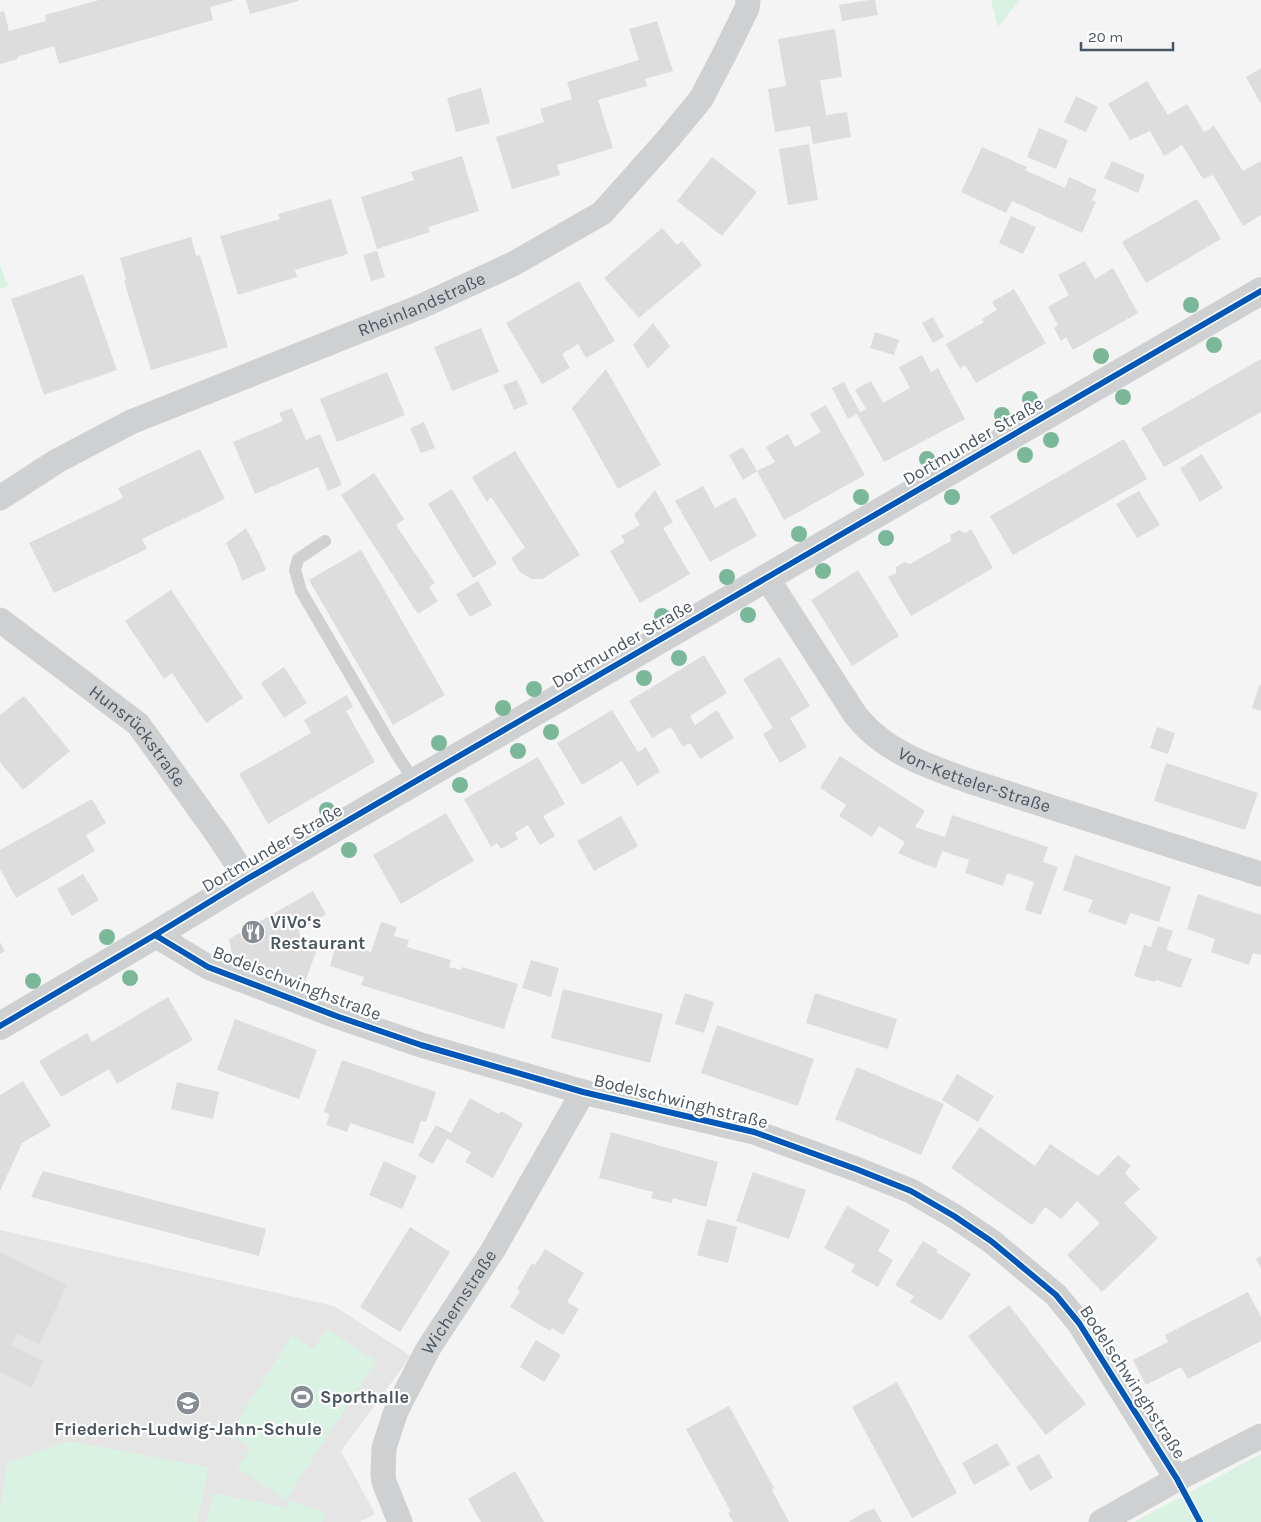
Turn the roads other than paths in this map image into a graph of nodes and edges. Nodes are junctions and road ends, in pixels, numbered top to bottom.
1 (748, 0) edge
2 (1261, 291) edge
3 (0, 498) edge
4 (325, 541) dead end
5 (767, 578) junction
6 (0, 620) edge
7 (415, 782) junction
8 (1261, 874) edge
9 (247, 879) junction
10 (155, 935) junction
11 (0, 1026) edge
12 (583, 1092) junction
13 (1261, 1436) edge
14 (1177, 1479) junction
15 (400, 1522) edge
16 (1101, 1522) edge

1 - 3 street, Rheinlandstraße
2 - 5 street, Dortmunder Straße
4 - 7 lane
5 - 7 street, Dortmunder Straße
5 - 8 street, Von-Ketteler-Straße
6 - 9 street, Hunsrückstraße
7 - 9 street, Dortmunder Straße
9 - 10 street, Dortmunder Straße
10 - 11 street, Dortmunder Straße
10 - 12 street, Bodelschwinghstraße
12 - 14 street, Bodelschwinghstraße
12 - 15 street, Wichernstraße
13 - 14 street
14 - 16 street

